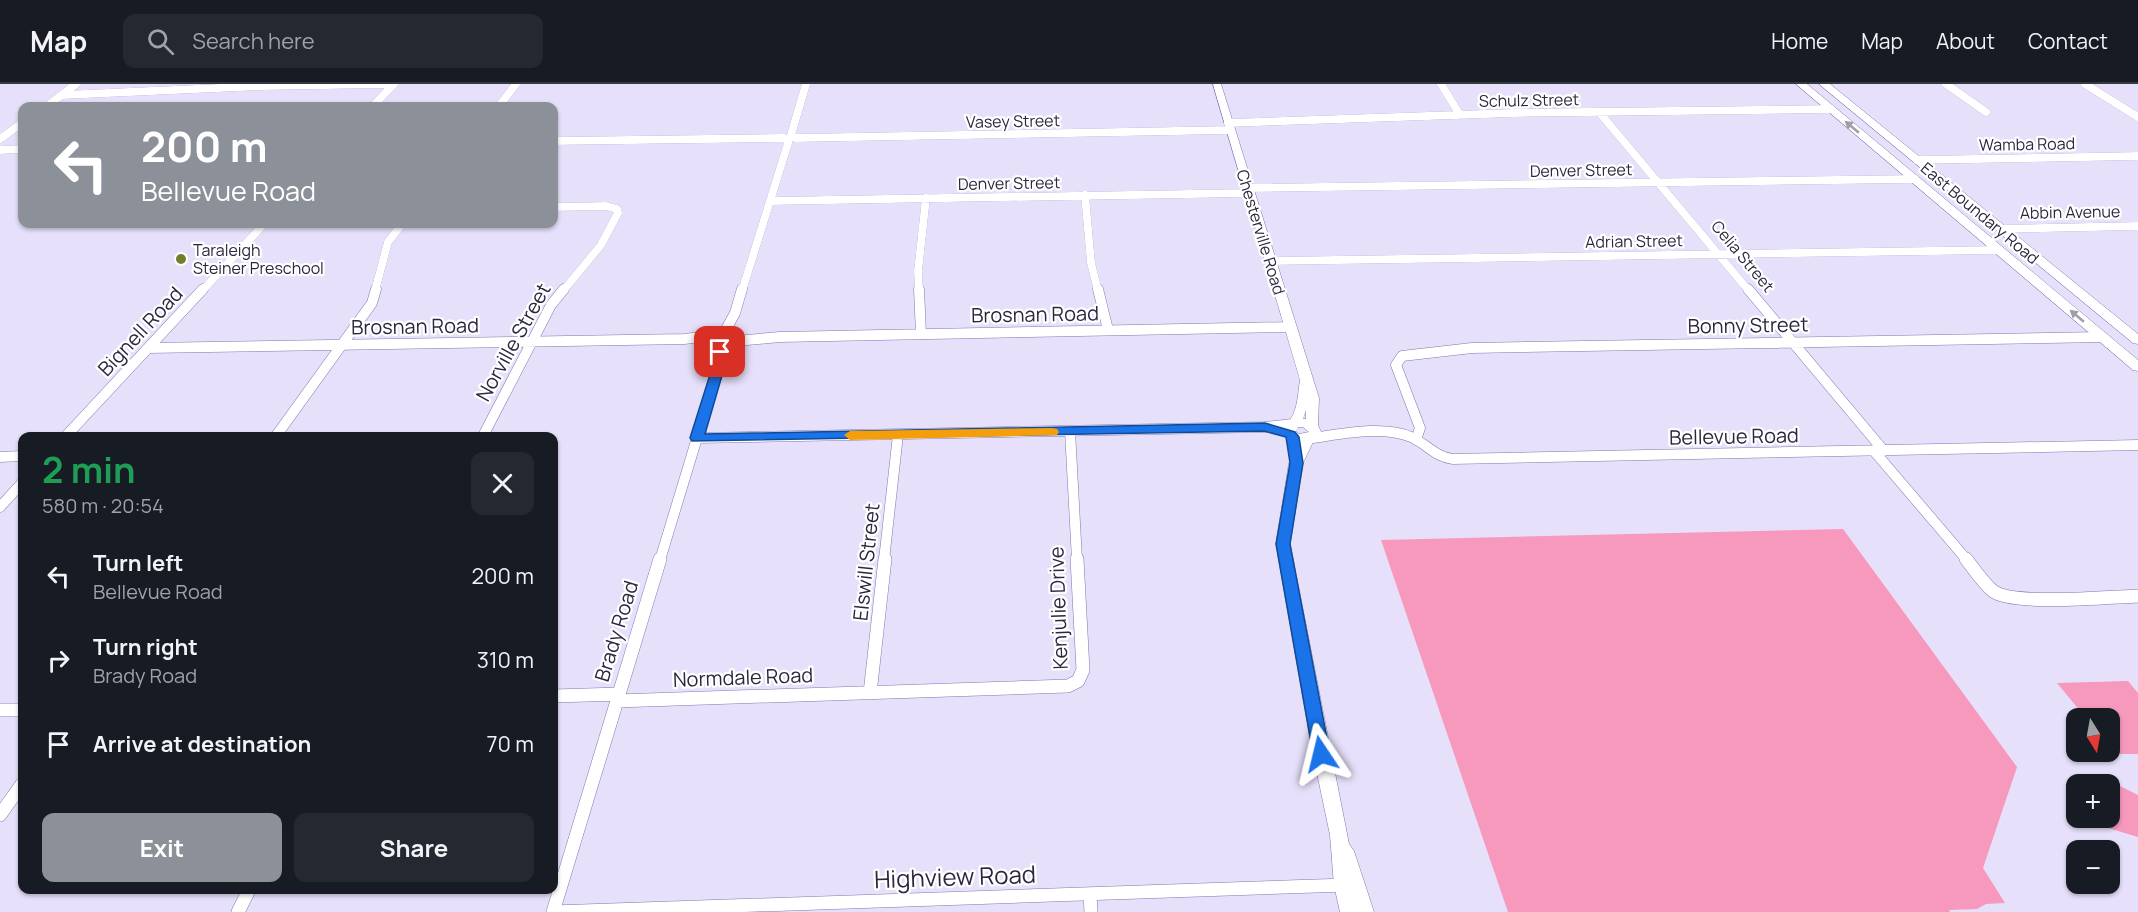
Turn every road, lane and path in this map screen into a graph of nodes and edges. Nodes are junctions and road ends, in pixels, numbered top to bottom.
1 (76, 84) edge
2 (150, 84) edge
3 (387, 84) edge
4 (394, 84) edge
5 (516, 84) edge
6 (806, 84) edge
7 (1217, 84) edge
8 (1441, 84) edge
9 (1801, 84) edge
10 (1824, 84) edge
11 (1946, 84) edge
12 (2085, 84) edge
13 (265, 85) edge
14 (138, 93) junction
15 (63, 95) junction
16 (53, 102) edge
17 (377, 102) edge
18 (502, 102) edge
19 (1831, 109) junction
20 (1599, 112) junction
21 (1986, 112) dead end
22 (1460, 115) junction
23 (2138, 117) edge
24 (18, 126) edge
25 (1229, 127) junction
26 (790, 138) junction
27 (0, 139) edge
28 (558, 141) edge
29 (1898, 144) junction
30 (1874, 145) junction
31 (18, 149) edge
32 (0, 150) edge
33 (2138, 156) edge
34 (1917, 160) junction
35 (1915, 179) junction
36 (1659, 183) junction
37 (1248, 191) junction
38 (1085, 195) junction
39 (926, 198) junction
40 (771, 201) junction
41 (558, 207) edge
42 (2138, 226) edge
43 (260, 228) edge
44 (399, 228) edge
45 (2002, 229) junction
46 (2000, 250) junction
47 (1720, 255) junction
48 (1269, 261) junction
49 (2048, 291) junction
50 (2078, 291) junction
51 (735, 313) junction
52 (1290, 327) junction
53 (1108, 330) junction
54 (921, 334) junction
55 (2103, 337) junction
56 (721, 338) junction
57 (735, 338) junction
58 (2138, 340) edge
59 (533, 342) junction
60 (1794, 342) junction
61 (342, 345) junction
62 (148, 348) junction
63 (720, 362) junction
64 (2138, 367) edge
65 (1306, 380) junction
66 (1293, 430) junction
67 (1070, 431) junction
68 (70, 432) edge
69 (279, 432) edge
70 (485, 432) edge
71 (1312, 433) junction
72 (898, 435) junction
73 (697, 438) junction
74 (1416, 440) junction
75 (2138, 445) edge
76 (1879, 451) junction
77 (18, 456) edge
78 (0, 457) edge
79 (1296, 463) junction
80 (18, 487) edge
81 (0, 507) edge
82 (2138, 596) edge
83 (870, 693) junction
84 (558, 696) edge
85 (618, 698) junction
86 (0, 710) edge
87 (18, 710) edge
88 (18, 790) edge
89 (0, 815) edge
90 (1351, 885) junction
91 (247, 894) edge
92 (1090, 895) junction
93 (823, 908) edge
94 (238, 912) edge
95 (553, 912) edge
96 (1091, 912) edge
97 (1349, 912) edge
98 (1365, 912) edge

1 - 15 street
2 - 14 street
3 - 13 street
4 - 17 street
5 - 18 street
6 - 26 street, Brady Road
7 - 25 street, Chesterville Road
8 - 22 street
9 - 19 main road, East Boundary Road
10 - 29 main road, East Boundary Road
11 - 21 street
12 - 23 street
13 - 14 street
14 - 15 street
15 - 16 street
19 - 20 street, Schulz Street
30 -> 19 main road, East Boundary Road
20 - 22 street, Schulz Street
20 - 36 street, Celia Street
22 - 25 street, Schulz Street
24 - 27 street
25 - 26 street, Vasey Street
25 - 37 street, Chesterville Road
26 - 28 street, Vasey Street
26 - 40 street, Brady Road
29 - 30 main road
29 - 34 main road, East Boundary Road
30 - 35 main road, East Boundary Road
31 - 32 street
33 - 34 street, Wamba Road
34 - 45 main road, East Boundary Road
35 - 36 street, Denver Street
35 - 46 main road, East Boundary Road
36 - 37 street, Denver Street
36 - 47 street, Celia Street
37 - 38 street, Denver Street
37 - 48 street, Chesterville Road
38 - 39 street, Denver Street
38 - 53 street
39 - 40 street, Denver Street
39 - 54 street
40 - 51 street, Brady Road
41 - 59 street, Norville Street
42 - 45 street, Abbin Avenue
43 - 62 street, Bignell Road
44 - 61 street
45 - 50 main road, East Boundary Road
46 - 47 street, Adrian Street
46 - 49 main road, East Boundary Road
47 - 48 street, Adrian Street
47 - 60 street, Celia Street
48 - 52 street, Chesterville Road
49 - 50 main road
55 -> 49 main road, East Boundary Road
50 - 58 main road, East Boundary Road
51 - 56 street, Brady Road
51 - 57 street, Brady Road
52 - 53 street, Brosnan Road
52 - 65 street, Chesterville Road
53 - 54 street, Brosnan Road
54 - 57 street, Brosnan Road
55 - 60 street, Bonny Street
55 - 64 main road, East Boundary Road
56 - 57 street, Brosnan Road
56 - 59 street, Brosnan Road
56 - 63 street, Brady Road
57 - 63 street, Brady Road
59 - 61 street, Brosnan Road
59 - 70 street, Norville Street
60 - 74 street, Bonny Street
60 - 76 street, Celia Street
61 - 62 street, Brosnan Road
61 - 69 street
62 - 68 street, Bignell Road
63 - 73 street, Brady Road
65 - 66 street, Chesterville Road
65 - 71 street, Chesterville Road
66 - 67 street
66 - 71 street
66 - 79 street, Chesterville Road
67 - 72 street
67 - 83 street, Kenjulie Drive
71 - 74 street, Bellevue Road
71 - 79 street, Chesterville Road
72 - 73 street
72 - 83 street, Elswill Street
73 - 85 street, Brady Road
74 - 76 street, Bellevue Road
75 - 76 street, Bellevue Road
76 - 82 street, Celia Street
77 - 78 street
79 - 90 street, Chesterville Road
80 - 81 street
83 - 85 street, Normdale Road
84 - 85 street, Normdale Road
85 - 95 street, Brady Road
86 - 87 street
88 - 89 street
90 - 92 street, Highview Road
90 - 97 street, Chesterville Road
90 - 98 street, Chesterville Road
91 - 94 street
92 - 93 street, Highview Road
92 - 96 street
93 - 95 street, Highview Road

